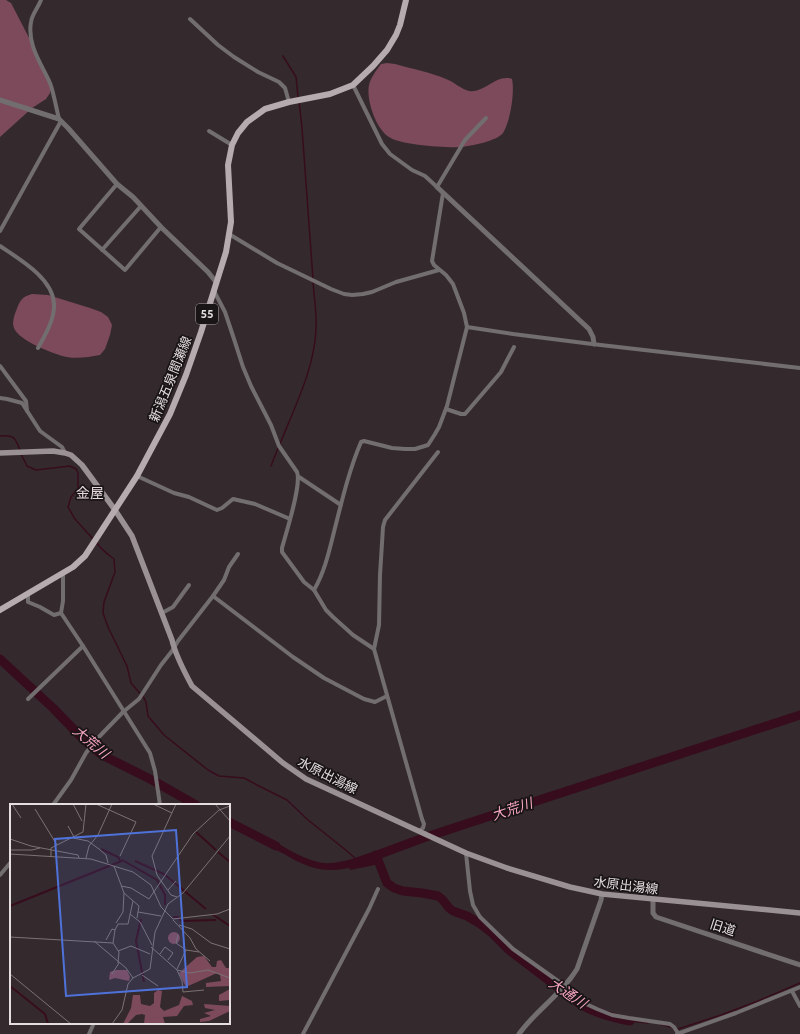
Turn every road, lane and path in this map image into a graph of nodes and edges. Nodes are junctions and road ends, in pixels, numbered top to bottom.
1 (40, 0) edge
2 (406, 0) edge
3 (190, 19) dead end
4 (354, 85) junction
5 (0, 100) edge
6 (289, 102) junction
7 (486, 118) dead end
8 (60, 120) junction
9 (209, 131) dead end
10 (232, 145) junction
11 (117, 184) junction
12 (437, 187) junction
13 (443, 193) junction
14 (141, 206) junction
15 (161, 227) junction
16 (0, 231) edge
17 (229, 234) junction
18 (0, 246) edge
19 (102, 250) junction
20 (439, 270) junction
21 (216, 282) junction
22 (214, 291) junction
23 (467, 327) junction
24 (594, 344) junction
25 (514, 347) dead end
26 (38, 348) dead end
27 (0, 366) edge
28 (800, 368) edge
29 (0, 398) edge
30 (446, 409) junction
31 (27, 411) junction
32 (438, 452) dead end
33 (0, 453) edge
34 (65, 453) junction
35 (137, 476) junction
36 (299, 477) junction
37 (341, 505) junction
38 (115, 510) junction
39 (290, 519) junction
40 (238, 554) dead end
41 (63, 573) junction
42 (189, 585) dead end
43 (314, 590) junction
44 (28, 594) junction
45 (213, 596) junction
46 (0, 610) edge
47 (61, 613) junction
48 (162, 613) junction
49 (83, 646) junction
50 (174, 647) junction
51 (374, 649) junction
52 (387, 696) junction
53 (28, 699) dead end
54 (123, 712) junction
55 (54, 804) edge
56 (160, 804) edge
57 (422, 832) junction
58 (466, 853) junction
59 (10, 863) edge
60 (0, 875) edge
61 (378, 889) dead end
62 (602, 894) junction
63 (653, 900) junction
64 (800, 913) edge
65 (800, 965) edge
66 (564, 986) junction
67 (800, 987) edge
68 (792, 991) junction
69 (800, 1006) edge
70 (94, 1024) edge
71 (89, 1034) edge
72 (303, 1034) edge
73 (519, 1034) edge
74 (677, 1034) edge

1 - 8 street
2 - 4 main road, 新潟五泉間瀬線 / 55
3 - 6 street
4 - 6 main road, 新潟五泉間瀬線 / 55
4 - 12 street
5 - 8 street
6 - 10 main road, 新潟五泉間瀬線 / 55
7 - 12 street
8 - 11 street
8 - 16 street
9 - 10 street
10 - 17 main road, 新潟五泉間瀬線 / 55
11 - 14 street
11 - 19 street
12 - 13 street
13 - 20 street
13 - 24 street
14 - 15 street
14 - 19 street
15 - 19 street
15 - 21 street
17 - 20 street
17 - 21 main road, 新潟五泉間瀬線 / 55
18 - 26 street
20 - 23 street
21 - 22 main road, 新潟五泉間瀬線 / 55
22 - 35 main road, 新潟五泉間瀬線 / 55
22 - 36 street
23 - 24 street
23 - 30 street
24 - 28 street
25 - 30 street
27 - 31 street
29 - 31 street
30 - 37 street
31 - 34 street
32 - 51 street
33 - 34 main road, 水原出湯線
34 - 38 main road, 水原出湯線
35 - 38 main road, 新潟五泉間瀬線 / 55
35 - 39 street
36 - 37 street
36 - 39 street
37 - 43 street
38 - 41 main road, 新潟五泉間瀬線 / 55
38 - 48 main road, 水原出湯線
39 - 43 street
40 - 45 street
41 - 44 main road, 新潟五泉間瀬線 / 55
41 - 47 street
42 - 48 street
43 - 51 street
44 - 46 main road, 新潟五泉間瀬線 / 55
44 - 47 street
45 - 50 street
45 - 52 street
47 - 49 street
48 - 50 main road, 水原出湯線
49 - 53 street
49 - 54 street
50 - 54 street
50 - 57 main road, 水原出湯線
51 - 52 street
52 - 57 street
54 - 55 street
54 - 56 street
57 - 58 main road, 水原出湯線
58 - 62 main road, 水原出湯線
58 - 66 street
59 - 60 street
61 - 72 street
62 - 63 main road, 水原出湯線
62 - 66 street
63 - 64 main road, 水原出湯線
63 - 65 street, 旧道
66 - 73 street
66 - 74 street
67 - 68 street
68 - 69 street
68 - 74 street
70 - 71 street

